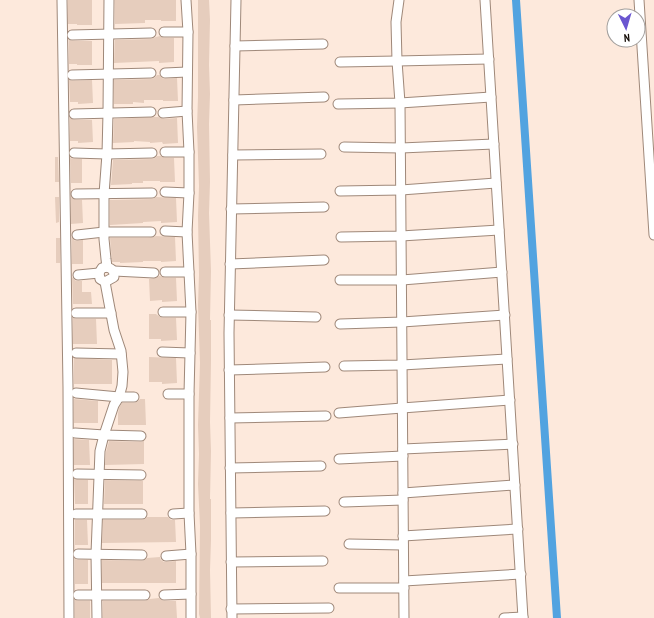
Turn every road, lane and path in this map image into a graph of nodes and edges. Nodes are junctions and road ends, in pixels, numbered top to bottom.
1 (62, 0) edge
2 (109, 0) edge
3 (186, 0) edge
4 (236, 0) edge
5 (400, 0) edge
6 (485, 0) edge
7 (639, 0) edge
8 (151, 32) dead end
9 (164, 32) dead end
10 (188, 32) junction
11 (109, 34) junction
12 (72, 35) dead end
13 (323, 44) dead end
14 (235, 46) junction
15 (489, 59) junction
16 (397, 61) junction
17 (340, 62) dead end
18 (187, 72) junction
19 (109, 73) junction
20 (151, 73) dead end
21 (164, 73) dead end
22 (72, 75) dead end
23 (324, 97) dead end
24 (491, 97) junction
25 (234, 100) junction
26 (400, 103) junction
27 (338, 104) dead end
28 (187, 111) junction
29 (151, 112) dead end
30 (108, 113) junction
31 (163, 113) dead end
32 (74, 114) dead end
33 (494, 144) junction
34 (344, 147) dead end
35 (401, 148) junction
36 (164, 152) dead end
37 (189, 152) junction
38 (74, 153) dead end
39 (152, 153) dead end
40 (107, 154) junction
41 (321, 154) dead end
42 (233, 155) junction
43 (496, 183) junction
44 (401, 190) junction
45 (340, 191) dead end
46 (165, 192) dead end
47 (152, 193) dead end
48 (189, 193) junction
49 (76, 194) dead end
50 (104, 194) junction
51 (324, 207) dead end
52 (232, 209) junction
53 (499, 230) junction
54 (104, 232) junction
55 (151, 232) dead end
56 (165, 232) dead end
57 (187, 232) junction
58 (76, 235) dead end
59 (654, 235) edge
60 (401, 236) junction
61 (341, 237) dead end
62 (324, 260) dead end
63 (230, 264) junction
64 (110, 269) junction
65 (154, 272) dead end
66 (165, 272) dead end
67 (188, 272) junction
68 (502, 272) junction
69 (99, 273) junction
70 (78, 275) dead end
71 (340, 280) dead end
72 (402, 280) junction
73 (105, 282) junction
74 (163, 312) dead end
75 (191, 312) junction
76 (76, 313) dead end
77 (111, 313) junction
78 (504, 315) junction
79 (229, 316) junction
80 (316, 317) dead end
81 (402, 322) junction
82 (340, 324) dead end
83 (162, 352) dead end
84 (76, 353) dead end
85 (190, 353) junction
86 (121, 354) junction
87 (507, 359) junction
88 (402, 365) junction
89 (344, 366) dead end
90 (325, 367) dead end
91 (229, 370) junction
92 (76, 393) dead end
93 (168, 394) dead end
94 (189, 394) junction
95 (119, 397) junction
96 (134, 397) dead end
97 (510, 400) junction
98 (402, 408) junction
99 (340, 413) dead end
100 (326, 416) dead end
101 (230, 418) junction
102 (75, 433) dead end
103 (104, 435) junction
104 (141, 436) dead end
105 (512, 444) junction
106 (403, 452) junction
107 (338, 459) dead end
108 (321, 466) dead end
109 (230, 468) junction
110 (76, 474) dead end
111 (99, 474) junction
112 (141, 475) dead end
113 (515, 485) junction
114 (403, 496) junction
115 (344, 502) dead end
116 (325, 512) dead end
117 (189, 513) junction
118 (230, 513) junction
119 (76, 514) dead end
120 (98, 514) junction
121 (142, 514) dead end
122 (172, 514) dead end
123 (518, 529) junction
124 (403, 540) junction
125 (350, 544) dead end
126 (78, 554) dead end
127 (96, 554) junction
128 (191, 554) junction
129 (142, 555) dead end
130 (166, 556) dead end
131 (323, 561) dead end
132 (231, 562) junction
133 (520, 574) junction
134 (404, 584) junction
135 (339, 588) dead end
136 (191, 594) junction
137 (78, 595) dead end
138 (145, 595) dead end
139 (164, 595) dead end
140 (97, 596) junction
141 (330, 608) dead end
142 (231, 614) edge
143 (523, 617) edge
144 (69, 618) edge
145 (97, 618) edge
146 (191, 618) edge
147 (404, 618) edge
148 (504, 618) edge

1 - 144 street
2 - 11 street
3 - 10 street
4 - 14 street
5 - 16 street
6 - 15 street
7 - 59 street
8 - 11 street
9 - 10 street
10 - 18 street
11 - 12 street
11 - 19 street
13 - 14 street
14 - 25 street
15 - 16 street
15 - 24 street
16 - 17 street
16 - 26 street
18 - 21 street
18 - 28 street
19 - 20 street
19 - 22 street
19 - 30 street
23 - 25 street
24 - 26 street
24 - 33 street
25 - 42 street
26 - 27 street
26 - 35 street
28 - 31 street
28 - 37 street
29 - 30 street
30 - 32 street
30 - 40 street
33 - 35 street
33 - 43 street
34 - 35 street
35 - 44 street
36 - 37 street
37 - 48 street
38 - 40 street
39 - 40 street
40 - 50 street
41 - 42 street
42 - 52 street
43 - 44 street
43 - 53 street
44 - 45 street
44 - 60 street
46 - 48 street
47 - 50 street
48 - 57 street
49 - 50 street
50 - 54 street
51 - 52 street
52 - 63 street
53 - 60 street
53 - 68 street
54 - 55 street
54 - 58 street
54 - 64 street
56 - 57 street
57 - 67 street
60 - 61 street
60 - 72 street
62 - 63 street
63 - 79 street
64 - 65 street
64 - 69 street
64 - 73 street
66 - 67 street
67 - 75 street
68 - 72 street
68 - 78 street
69 - 70 street
69 - 73 street
71 - 72 street
72 - 81 street
73 - 77 street
74 - 75 street
75 - 85 street
76 - 77 street
77 - 86 street
78 - 81 street
78 - 87 street
79 - 80 street
79 - 91 street
81 - 82 street
81 - 88 street
83 - 85 street
84 - 86 street
85 - 94 street
86 - 95 street
87 - 88 street
87 - 97 street
88 - 89 street
88 - 98 street
90 - 91 street
91 - 101 street
92 - 95 street
93 - 94 street
94 - 117 street
95 - 96 street
95 - 103 street
97 - 98 street
97 - 105 street
98 - 99 street
98 - 106 street
100 - 101 street
101 - 109 street
102 - 103 street
103 - 104 street
103 - 111 street
105 - 106 street
105 - 113 street
106 - 107 street
106 - 114 street
108 - 109 street
109 - 118 street
110 - 111 street
111 - 112 street
111 - 120 street
113 - 114 street
113 - 123 street
114 - 115 street
114 - 124 street
116 - 118 street
117 - 122 street
117 - 128 street
118 - 132 street
119 - 120 street
120 - 121 street
120 - 127 street
123 - 124 street
123 - 133 street
124 - 125 street
124 - 134 street
126 - 127 street
127 - 129 street
127 - 140 street
128 - 130 street
128 - 136 street
131 - 132 street
132 - 142 street
133 - 134 street
133 - 143 street
134 - 135 street
134 - 147 street
136 - 139 street
136 - 146 street
137 - 140 street
138 - 140 street
140 - 145 street
141 - 142 street
143 - 148 street

